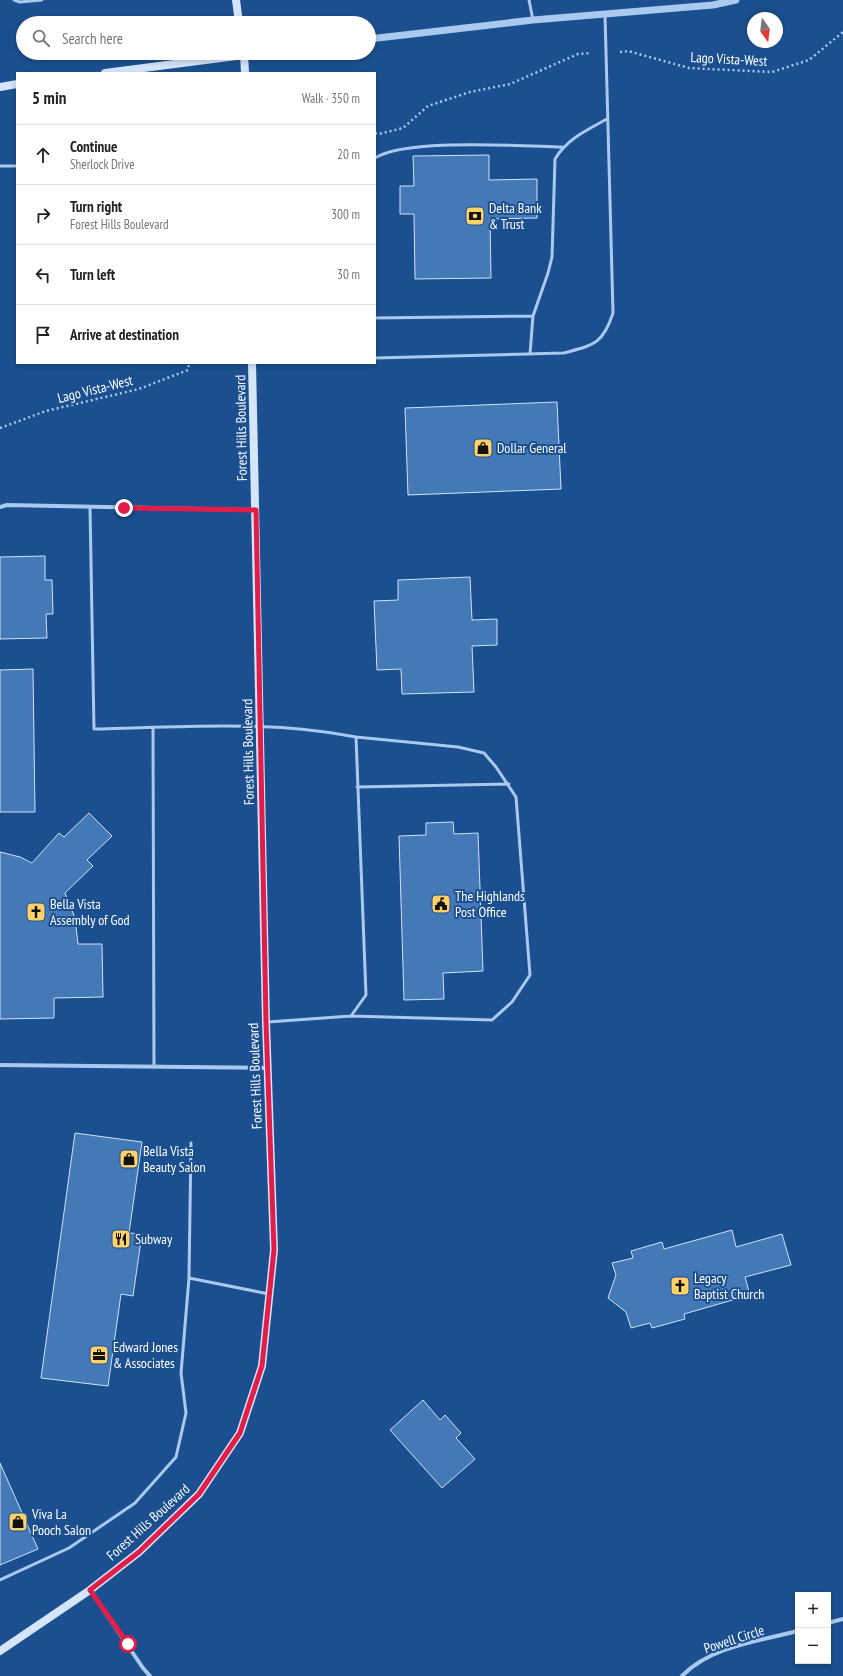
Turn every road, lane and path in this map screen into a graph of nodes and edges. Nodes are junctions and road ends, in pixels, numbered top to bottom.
1 (14, 0) edge
2 (42, 0) edge
3 (236, 0) edge
4 (529, 0) edge
5 (736, 0) edge
6 (605, 14) junction
7 (238, 16) edge
8 (534, 20) junction
9 (843, 32) edge
10 (376, 38) edge
11 (628, 51) dead end
12 (578, 54) dead end
13 (200, 60) edge
14 (244, 60) edge
15 (112, 72) edge
16 (245, 72) edge
17 (16, 84) edge
18 (0, 87) edge
19 (608, 119) junction
20 (376, 133) edge
21 (562, 147) junction
22 (376, 158) edge
23 (0, 166) edge
24 (16, 166) edge
25 (533, 316) junction
26 (376, 318) edge
27 (530, 354) junction
28 (376, 358) edge
29 (189, 364) edge
30 (252, 364) edge
31 (0, 428) edge
32 (0, 507) edge
33 (90, 507) junction
34 (256, 510) junction
35 (261, 725) junction
36 (153, 728) junction
37 (356, 737) junction
38 (509, 784) junction
39 (356, 787) junction
40 (351, 1016) junction
41 (266, 1022) junction
42 (0, 1065) edge
43 (154, 1067) junction
44 (268, 1068) junction
45 (191, 1143) dead end
46 (189, 1278) junction
47 (269, 1294) junction
48 (0, 1580) edge
49 (90, 1590) junction
50 (843, 1619) edge
51 (831, 1622) edge
52 (795, 1632) edge
53 (0, 1651) edge
54 (150, 1676) edge
55 (682, 1676) edge

1 - 2 lane
3 - 7 main road
4 - 8 lane
5 - 6 street
6 - 8 street
6 - 19 lane
8 - 10 street
9 - 11 path, Lago Vista-West
12 - 20 path
13 - 15 main road
14 - 16 main road
17 - 18 main road
19 - 21 lane
19 - 27 lane
21 - 22 lane
21 - 25 lane
23 - 24 lane
25 - 26 lane
25 - 27 lane
27 - 28 lane
29 - 31 path, Lago Vista-West
30 - 34 main road, Forest Hills Boulevard
32 - 33 street
33 - 34 street
33 - 36 lane
34 - 35 main road, Forest Hills Boulevard
35 - 36 lane
35 - 37 lane
35 - 41 main road, Forest Hills Boulevard
36 - 43 lane
37 - 38 lane
37 - 39 lane
38 - 39 lane
38 - 40 lane
39 - 40 lane
40 - 41 lane
41 - 44 main road, Forest Hills Boulevard
42 - 43 street
43 - 44 street
44 - 47 main road, Forest Hills Boulevard
45 - 46 lane
46 - 47 lane
46 - 48 lane
47 - 49 main road, Forest Hills Boulevard
49 - 53 main road, Forest Hills Boulevard
49 - 54 street
50 - 51 street
52 - 55 street, Powell Circle

